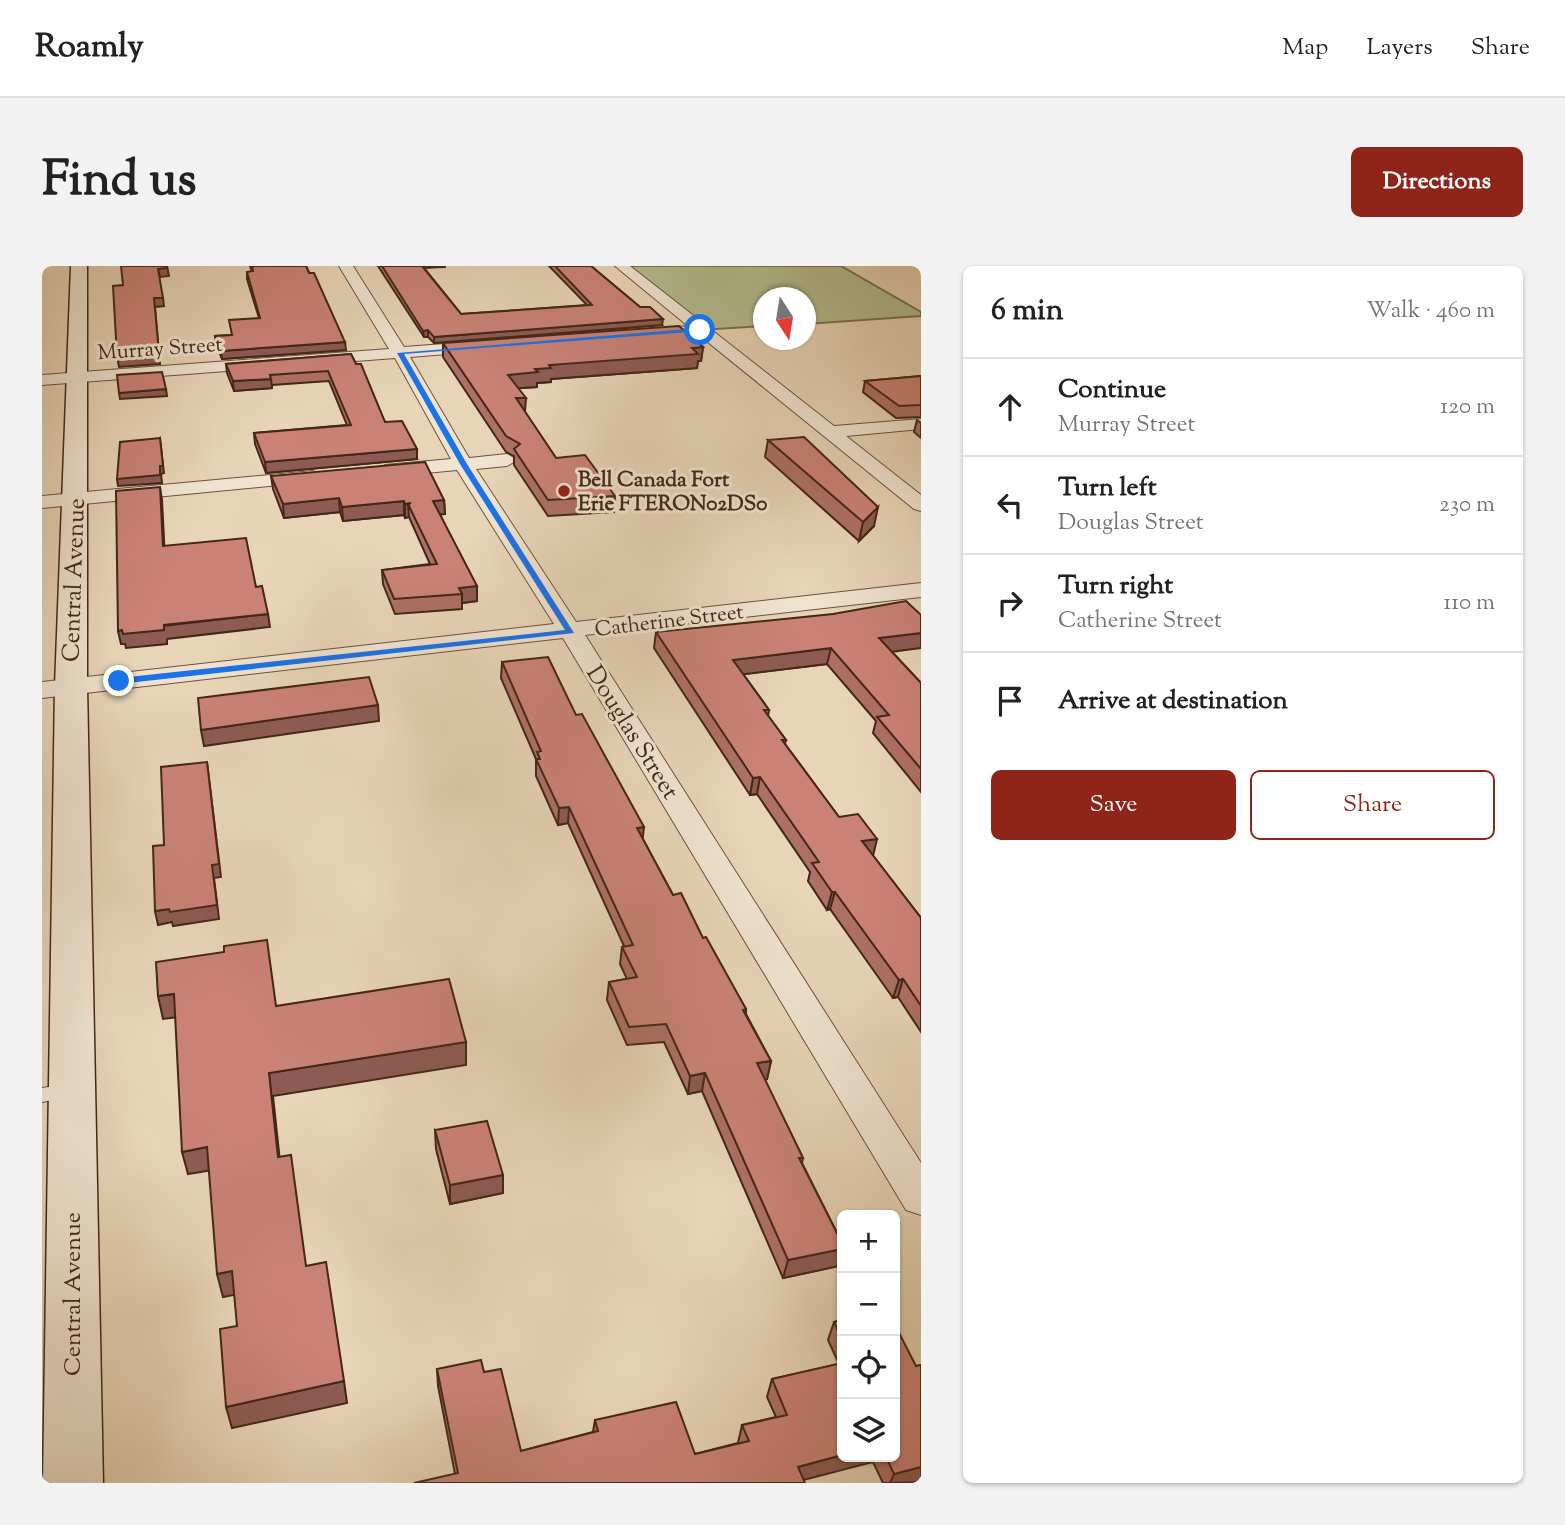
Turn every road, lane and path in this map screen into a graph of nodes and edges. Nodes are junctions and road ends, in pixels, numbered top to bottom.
1 (79, 266) edge
2 (346, 266) edge
3 (622, 266) edge
4 (700, 330) junction
5 (632, 335) edge
6 (495, 346) edge
7 (400, 353) junction
8 (77, 377) junction
9 (42, 380) edge
10 (921, 424) edge
11 (830, 432) junction
12 (507, 460) dead end
13 (463, 464) junction
14 (369, 472) edge
15 (327, 476) edge
16 (76, 498) junction
17 (42, 502) edge
18 (921, 505) edge
19 (921, 590) edge
20 (571, 632) junction
21 (56, 688) edge
22 (56, 1092) edge
23 (921, 1198) edge
24 (73, 1483) edge

1 - 8 main road, Central Avenue
2 - 7 street, Douglas Street
3 - 4 street
4 - 5 street
4 - 11 street
6 - 7 street, Murray Street
7 - 8 street, Murray Street
7 - 13 street, Douglas Street
8 - 9 street, Murray Street
8 - 16 main road, Central Avenue
10 - 11 street
11 - 18 street
12 - 13 street
13 - 14 street
13 - 20 street, Douglas Street
15 - 16 street
16 - 17 street
16 - 21 main road, Central Avenue
19 - 20 street, Catherine Street
20 - 21 street, Catherine Street
20 - 23 street, Douglas Street
21 - 22 main road, Central Avenue
22 - 24 main road, Central Avenue

